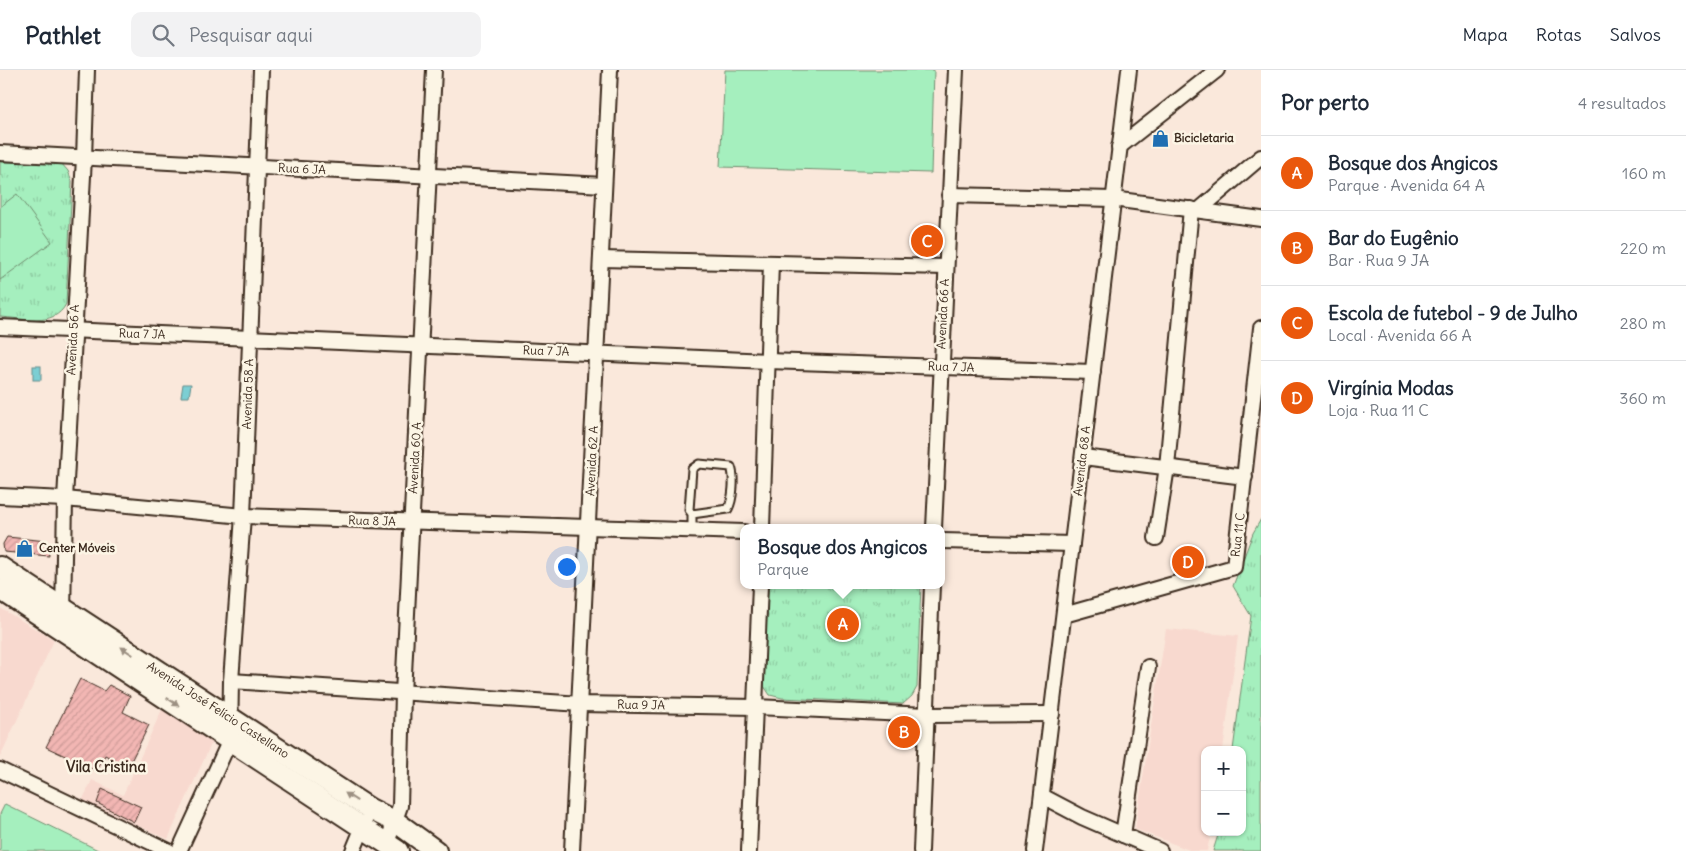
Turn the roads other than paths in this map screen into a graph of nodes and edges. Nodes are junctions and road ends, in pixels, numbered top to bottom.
1 (87, 70) edge
2 (261, 70) edge
3 (434, 70) edge
4 (610, 70) edge
5 (956, 70) edge
6 (1129, 70) edge
7 (1217, 70) edge
8 (1119, 148) junction
9 (0, 153) edge
10 (84, 158) junction
11 (1261, 158) edge
12 (257, 166) junction
13 (428, 176) junction
14 (604, 185) junction
15 (949, 195) junction
16 (1113, 199) junction
17 (1195, 210) junction
18 (1261, 219) edge
19 (601, 259) junction
20 (771, 262) junction
21 (946, 267) junction
22 (0, 327) edge
23 (1261, 328) edge
24 (74, 332) junction
25 (250, 339) junction
26 (420, 346) junction
27 (597, 353) junction
28 (768, 361) junction
29 (941, 366) junction
30 (1093, 372) junction
31 (1083, 457) junction
32 (1167, 467) junction
33 (1245, 477) junction
34 (0, 496) edge
35 (64, 499) junction
36 (692, 514) junction
37 (243, 516) junction
38 (412, 522) junction
39 (762, 524) edge
40 (934, 524) edge
41 (589, 527) junction
42 (692, 532) junction
43 (740, 532) edge
44 (1156, 538) dead end
45 (945, 541) edge
46 (1072, 544) junction
47 (0, 567) edge
48 (760, 589) edge
49 (932, 589) edge
50 (0, 590) edge
51 (64, 609) junction
52 (1064, 615) junction
53 (60, 629) junction
54 (1148, 667) dead end
55 (231, 682) junction
56 (404, 694) junction
57 (581, 704) junction
58 (755, 707) junction
59 (927, 714) junction
60 (1052, 714) junction
61 (230, 717) junction
62 (230, 740) junction
63 (0, 770) edge
64 (1042, 796) junction
65 (370, 809) junction
66 (396, 822) junction
67 (362, 829) junction
68 (1123, 835) junction
69 (392, 847) edge
70 (169, 851) edge
71 (179, 851) edge
72 (353, 851) edge
73 (436, 851) edge
74 (572, 851) edge
75 (749, 851) edge
76 (921, 851) edge
77 (1035, 851) edge
78 (1160, 851) edge

1 - 10 street, Avenida 56 A
2 - 12 street, Avenida 58 A
3 - 13 street, Avenida 60 A
4 - 14 street, Avenida 62 A
5 - 15 street, Avenida 66 A
6 - 8 street, Avenida 68 A
7 - 8 street
8 - 16 street, Avenida 68 A
9 - 10 street, Rua 6 JA
10 - 12 street, Rua 6 JA
10 - 24 street, Avenida 56 A
11 - 17 street
12 - 13 street, Rua 6 JA
12 - 25 street, Avenida 58 A
13 - 14 street, Rua 6 JA
13 - 26 street, Avenida 60 A
14 - 19 street, Avenida 62 A
15 - 16 street
15 - 21 street, Avenida 66 A
16 - 17 street
16 - 30 street, Avenida 68 A
17 - 18 street
17 - 32 street
19 - 20 street
19 - 27 street, Avenida 62 A
20 - 21 street
20 - 28 street
21 - 29 street, Avenida 66 A
22 - 24 street, Rua 7 JA
23 - 33 street, Rua 11 C
24 - 25 street, Rua 7 JA
24 - 35 street, Avenida 56 A
25 - 26 street, Rua 7 JA
25 - 37 street, Avenida 58 A
26 - 27 street, Rua 7 JA
26 - 38 street, Avenida 60 A
27 - 28 street, Rua 7 JA
27 - 41 street, Avenida 62 A
28 - 29 street, Rua 7 JA
28 - 39 street
29 - 30 street, Rua 7 JA
29 - 40 street, Avenida 66 A
30 - 31 street, Avenida 68 A
31 - 32 street
31 - 46 street, Avenida 68 A
32 - 33 street
32 - 44 street
33 - 52 street, Rua 11 C
34 - 35 street, Rua 8 JA
35 - 37 street, Rua 8 JA
35 - 51 street, Avenida 56 A
36 - 36 lane
36 - 42 lane
37 - 38 street, Rua 8 JA
37 - 55 street, Avenida 58 A
38 - 41 street, Rua 8 JA
38 - 56 street, Avenida 60 A
41 - 42 street, Rua 8 JA
41 - 57 street, Avenida 62 A
42 - 43 street, Rua 8 JA
45 - 46 street
46 - 52 street, Avenida 68 A
47 - 51 main road, Avenida José Felício Castellano
48 - 58 street
49 - 59 street
50 - 53 main road, Avenida José Felício Castellano
51 - 53 street, Avenida 56 A
61 -> 51 main road, Avenida José Felício Castellano
52 - 60 street, Avenida 68 A
53 -> 62 main road, Avenida José Felício Castellano
54 - 68 street
55 - 56 street, Rua 9 JA
55 - 61 street, Avenida 58 A
56 - 57 street, Rua 9 JA
56 - 66 street, Avenida 60 A
57 - 58 street, Rua 9 JA
57 - 74 street, Avenida 62 A
58 - 59 street, Rua 9 JA
58 - 75 street
59 - 60 street, Rua 9 JA
59 - 76 street
60 - 64 street, Avenida 68 A
61 - 62 street, Avenida 58 A
65 -> 61 main road, Avenida José Felício Castellano
62 - 67 main road, Avenida José Felício Castellano
62 - 71 street
63 - 70 street
64 - 68 street
64 - 77 street, Avenida 68 A
65 - 66 main road, Avenida José Felício Castellano
65 - 67 street
66 - 69 street, Avenida 60 A
66 - 73 main road, Avenida José Felício Castellano
67 - 69 main road, Avenida José Felício Castellano
67 - 72 street
68 - 78 street

